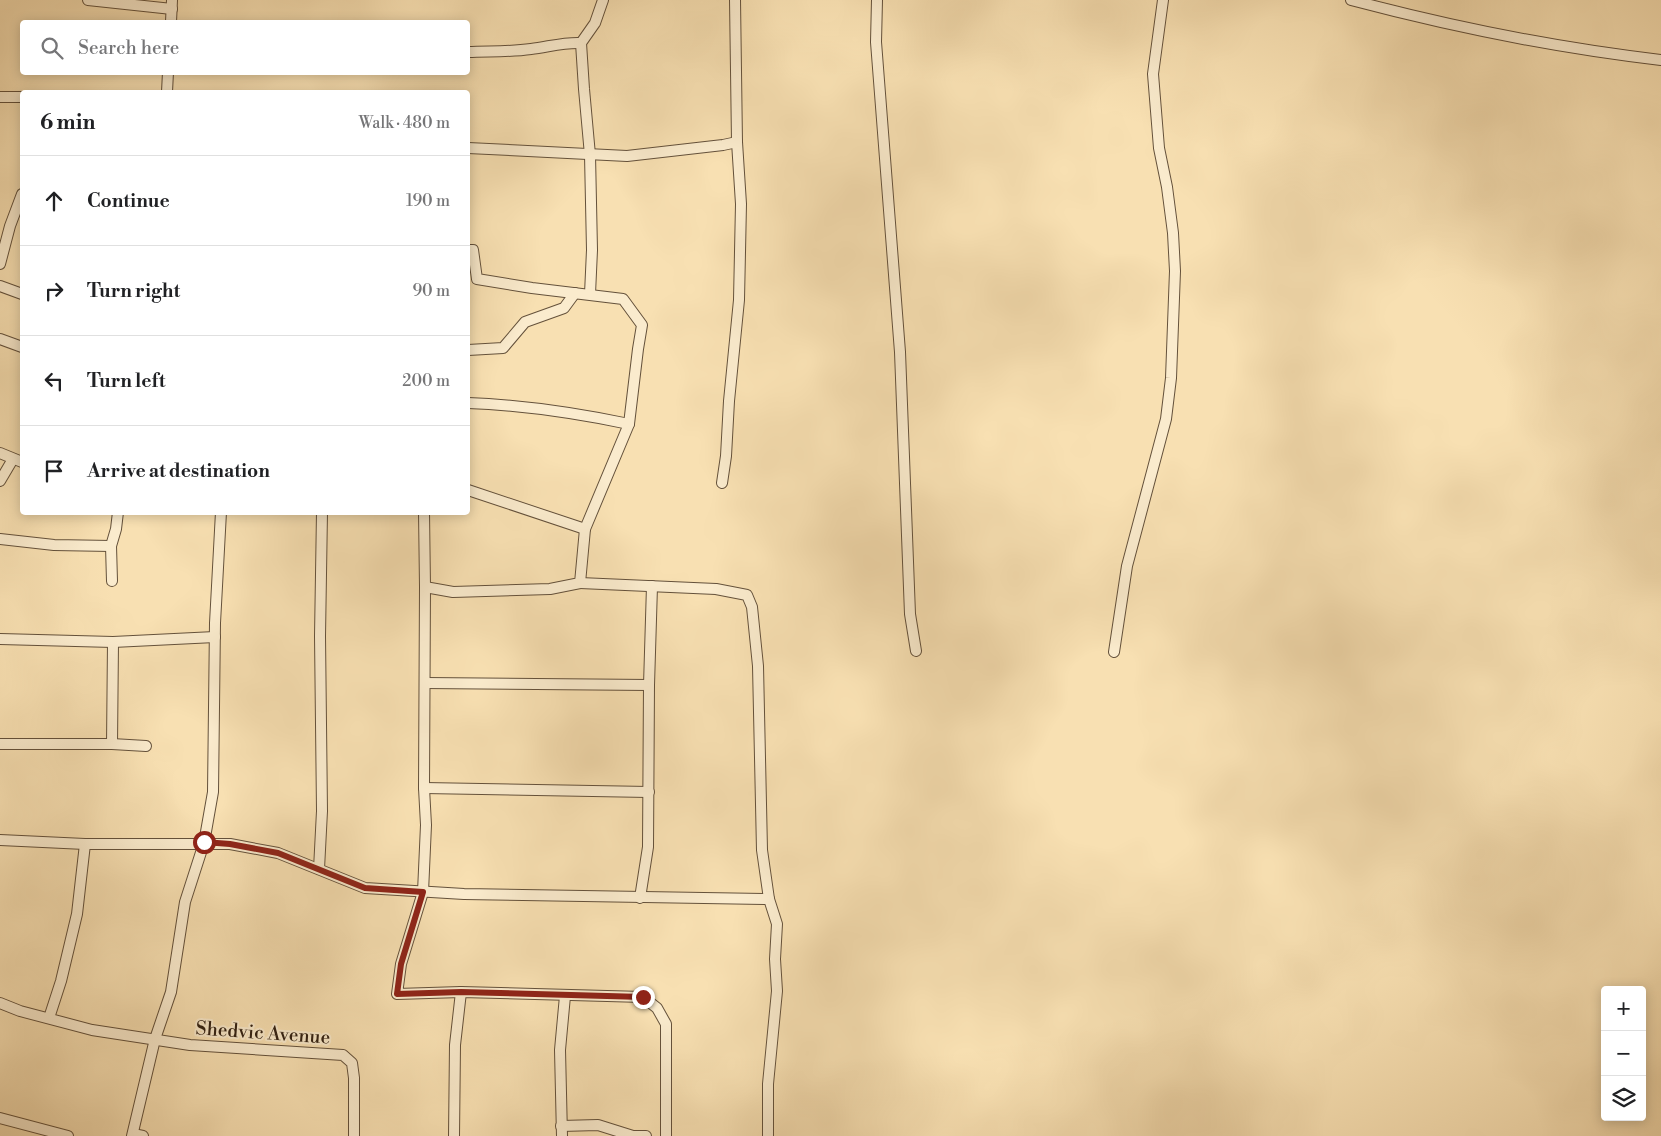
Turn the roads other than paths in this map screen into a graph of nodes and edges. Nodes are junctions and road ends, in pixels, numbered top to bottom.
1 (88, 0) edge
2 (603, 0) edge
3 (735, 0) edge
4 (877, 0) edge
5 (1162, 0) edge
6 (1351, 0) edge
7 (172, 5) edge
8 (171, 20) edge
9 (581, 43) junction
10 (470, 52) edge
11 (1661, 60) edge
12 (168, 75) edge
13 (167, 90) edge
14 (0, 97) edge
15 (20, 97) edge
16 (737, 142) junction
17 (470, 148) edge
18 (590, 155) junction
19 (20, 199) edge
20 (470, 250) edge
21 (0, 264) edge
22 (0, 286) edge
23 (20, 293) edge
24 (575, 294) junction
25 (590, 294) junction
26 (0, 339) edge
27 (20, 346) edge
28 (470, 350) edge
29 (470, 403) edge
30 (629, 424) junction
31 (0, 453) edge
32 (18, 461) edge
33 (0, 481) edge
34 (722, 483) dead end
35 (470, 491) edge
36 (118, 515) edge
37 (221, 515) edge
38 (322, 515) edge
39 (424, 515) edge
40 (585, 529) junction
41 (0, 539) edge
42 (111, 546) junction
43 (112, 581) dead end
44 (580, 583) junction
45 (652, 586) junction
46 (425, 587) junction
47 (215, 637) junction
48 (0, 639) edge
49 (113, 642) junction
50 (916, 651) dead end
51 (1114, 652) dead end
52 (424, 683) junction
53 (649, 685) junction
54 (0, 744) edge
55 (112, 744) junction
56 (146, 746) dead end
57 (424, 788) junction
58 (649, 792) junction
59 (0, 840) edge
60 (204, 842) junction
61 (85, 844) junction
62 (319, 869) junction
63 (423, 892) junction
64 (640, 898) junction
65 (768, 899) junction
66 (461, 992) junction
67 (565, 996) junction
68 (0, 1004) edge
69 (48, 1018) junction
70 (155, 1039) junction
71 (0, 1118) edge
72 (561, 1131) edge
73 (136, 1135) edge
74 (68, 1136) edge
75 (354, 1136) edge
76 (454, 1136) edge
77 (646, 1136) edge
78 (666, 1136) edge
79 (768, 1136) edge

1 - 7 street
2 - 9 street
3 - 16 street
4 - 50 street
5 - 51 street
6 - 11 street
7 - 8 street
9 - 10 street
9 - 18 street
12 - 13 street
14 - 15 street
16 - 18 street
16 - 34 street
17 - 18 street
18 - 25 street
19 - 21 street
20 - 24 street
22 - 23 street
24 - 25 street
24 - 28 street
25 - 30 street
26 - 27 street
29 - 30 street
30 - 40 street
31 - 32 street
32 - 33 street
35 - 40 street
36 - 42 street
37 - 47 street
38 - 62 street
39 - 46 street
40 - 44 street
41 - 42 street
42 - 43 street
44 - 45 street
44 - 46 street
45 - 53 street
45 - 65 street
46 - 52 street
47 - 49 street
47 - 60 street
48 - 49 street
49 - 55 street
52 - 53 street
52 - 57 street
53 - 58 street
54 - 55 street
55 - 56 street
57 - 58 street
57 - 63 street
58 - 64 street
59 - 61 street
60 - 61 street
60 - 62 street
60 - 70 street
61 - 69 street
62 - 63 street
63 - 64 street
63 - 66 street
64 - 65 street
65 - 79 street
66 - 67 street
66 - 76 street
67 - 72 street
67 - 78 street
68 - 69 street, Shedvic Avenue
69 - 70 street, Shedvic Avenue
70 - 73 street
70 - 75 street, Shedvic Avenue
71 - 74 street
72 - 77 street

